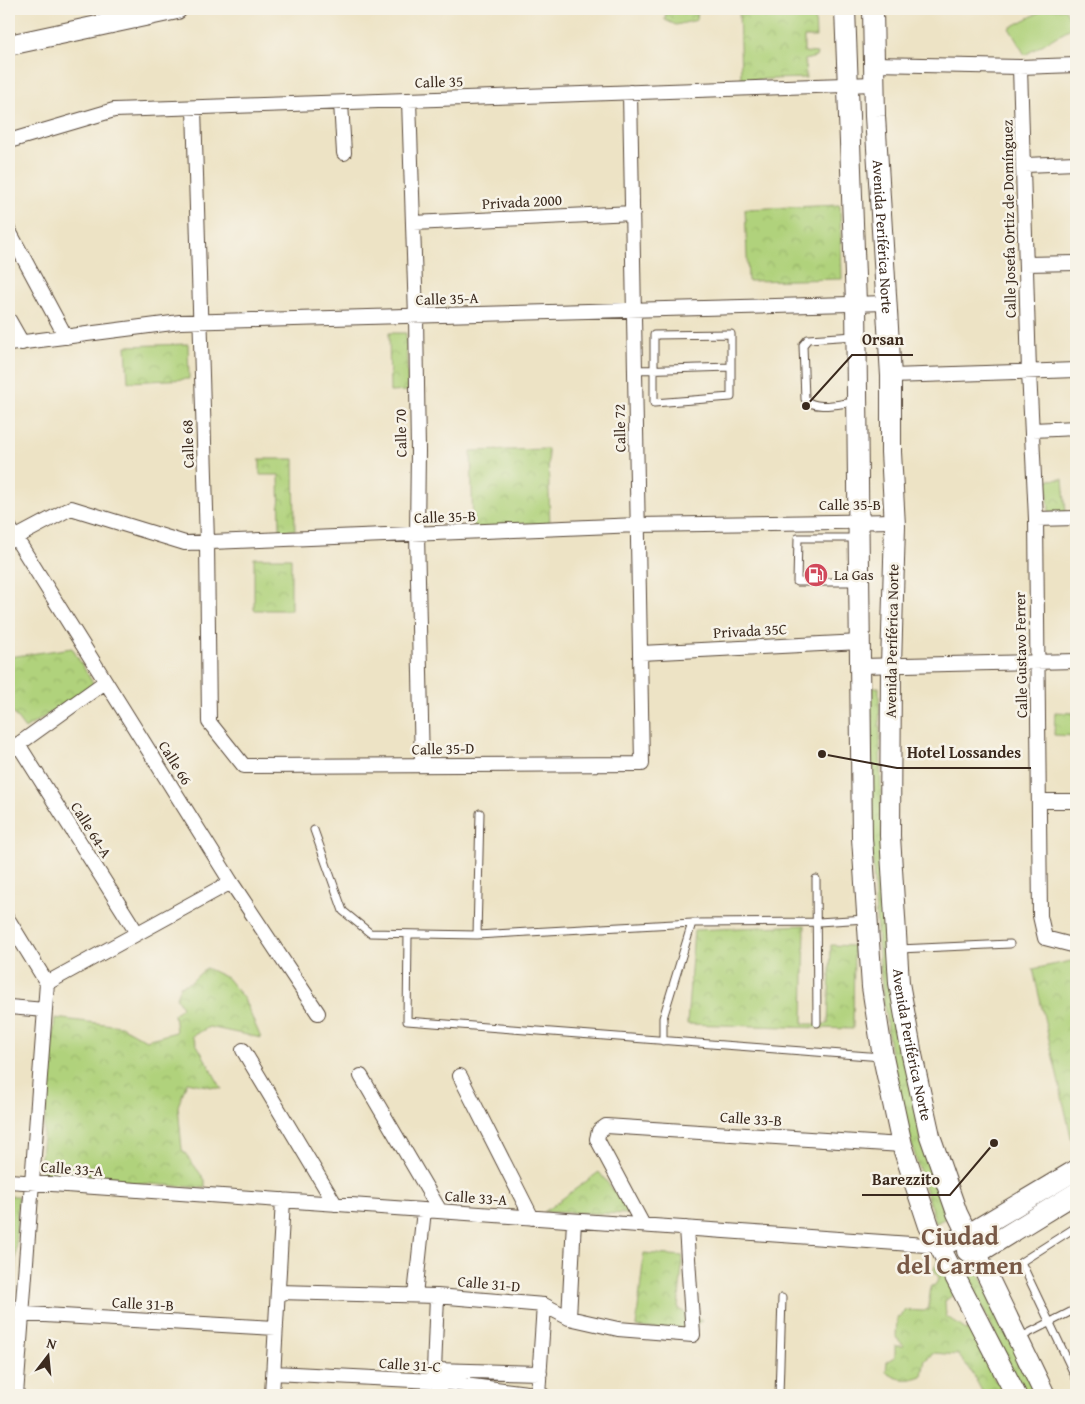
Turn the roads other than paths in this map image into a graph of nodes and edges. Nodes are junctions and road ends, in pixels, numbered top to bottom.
1 (177, 9) edge
2 (845, 9) edge
3 (873, 9) edge
4 (127, 14) edge
5 (9, 45) edge
6 (874, 64) junction
7 (1076, 65) edge
8 (1020, 66) junction
9 (847, 84) junction
10 (874, 84) junction
11 (630, 92) junction
12 (409, 100) junction
13 (341, 102) junction
14 (194, 108) junction
15 (9, 141) edge
16 (344, 153) dead end
17 (1076, 163) edge
18 (1024, 165) junction
19 (633, 213) junction
20 (413, 223) junction
21 (9, 231) edge
22 (1076, 263) edge
23 (1026, 264) junction
24 (856, 303) junction
25 (887, 303) junction
26 (635, 309) junction
27 (416, 317) junction
28 (9, 320) edge
29 (200, 322) junction
30 (856, 336) junction
31 (66, 337) junction
32 (16, 344) edge
33 (731, 366) junction
34 (654, 369) junction
35 (636, 370) junction
36 (1076, 370) edge
37 (1029, 371) junction
38 (891, 376) junction
39 (858, 402) junction
40 (1076, 428) edge
41 (1033, 430) junction
42 (1076, 518) edge
43 (1036, 519) junction
44 (895, 522) junction
45 (638, 525) junction
46 (859, 529) junction
47 (416, 534) junction
48 (11, 535) edge
49 (208, 542) junction
50 (859, 582) junction
51 (861, 642) junction
52 (640, 653) junction
53 (1076, 661) edge
54 (1037, 662) junction
55 (861, 666) junction
56 (891, 666) junction
57 (105, 682) junction
58 (13, 748) edge
59 (642, 764) joint
60 (422, 765) junction
61 (244, 766) joint
62 (1040, 801) junction
63 (1076, 801) edge
64 (480, 813) dead end
65 (314, 830) dead end
66 (816, 879) dead end
67 (231, 882) junction
68 (866, 919) junction
69 (9, 921) edge
70 (818, 922) junction
71 (692, 923) junction
72 (137, 933) junction
73 (408, 934) junction
74 (477, 935) junction
75 (1010, 944) dead end
76 (1076, 946) edge
77 (897, 950) junction
78 (47, 983) junction
79 (9, 1007) edge
80 (45, 1010) junction
81 (318, 1013) dead end
82 (817, 1023) dead end
83 (663, 1041) junction
84 (243, 1050) dead end
85 (883, 1057) junction
86 (361, 1076) dead end
87 (460, 1076) dead end
88 (902, 1145) junction
89 (1076, 1170) edge
90 (9, 1182) edge
91 (32, 1183) junction
92 (1076, 1193) edge
93 (283, 1200) junction
94 (335, 1204) junction
95 (424, 1210) junction
96 (440, 1211) junction
97 (532, 1218) junction
98 (574, 1221) junction
99 (643, 1225) junction
100 (1076, 1227) edge
101 (686, 1228) junction
102 (967, 1235) junction
103 (940, 1246) junction
104 (978, 1253) junction
105 (278, 1292) junction
106 (415, 1295) junction
107 (437, 1296) junction
108 (782, 1298) dead end
109 (544, 1305) junction
110 (1076, 1309) edge
111 (15, 1313) edge
112 (569, 1318) junction
113 (1050, 1322) junction
114 (276, 1328) junction
115 (1019, 1338) junction
116 (274, 1373) junction
117 (540, 1373) junction
118 (1076, 1378) edge
119 (433, 1382) edge
120 (16, 1395) edge
121 (272, 1395) edge
122 (538, 1395) edge
123 (543, 1395) edge
124 (779, 1395) edge
125 (1016, 1395) edge
126 (1045, 1395) edge

1 - 4 main road
2 - 9 main road, Avenida Periférica Norte
3 - 6 main road, Avenida Periférica Norte
4 - 5 main road
6 - 8 street
6 - 10 main road, Avenida Periférica Norte
7 - 8 street
8 - 18 street, Calle Josefa Ortiz de Domínguez
9 - 10 street, Calle 35
9 - 11 street, Calle 35
9 - 24 main road, Avenida Periférica Norte
10 - 25 main road, Avenida Periférica Norte
11 - 12 street, Calle 35
11 - 19 street, Calle 72
12 - 13 street, Calle 35
12 - 20 street, Calle 70
13 - 14 street, Calle 35
13 - 16 street
14 - 15 street, Calle 35
14 - 29 street, Calle 68
17 - 18 street
18 - 23 street, Calle Josefa Ortiz de Domínguez
19 - 20 street, Privada 2000
19 - 26 street, Calle 72
20 - 27 street, Calle 70
21 - 31 street
22 - 23 street
23 - 37 street, Calle Josefa Ortiz de Domínguez
24 - 25 street, Calle 35-A
24 - 26 street, Calle 35-A
24 - 30 main road, Avenida Periférica Norte
25 - 38 main road, Avenida Periférica Norte
26 - 27 street, Calle 35-A
26 - 35 street, Calle 72
27 - 29 street, Calle 35-A
27 - 47 street, Calle 70
28 - 32 street
29 - 31 street, Calle 35-A
29 - 49 street, Calle 68
30 - 39 main road, Avenida Periférica Norte
30 - 39 lane
31 - 32 street, Calle 35-A
33 - 34 lane
33 - 34 lane
33 - 34 lane
34 - 35 lane
35 - 45 street, Calle 72
36 - 37 street
37 - 38 street
37 - 41 street, Calle Gustavo Ferrer
38 - 44 main road, Avenida Periférica Norte
39 - 46 main road, Avenida Periférica Norte
40 - 41 street
41 - 43 street, Calle Gustavo Ferrer
42 - 43 street
43 - 54 street, Calle Gustavo Ferrer
44 - 46 street, Calle 35-B
44 - 56 main road, Avenida Periférica Norte
45 - 46 street, Calle 35-B
45 - 47 street, Calle 35-B
45 - 52 street, Calle 72
46 - 50 main road, Avenida Periférica Norte
46 - 50 lane
47 - 49 street, Calle 35-B
47 - 60 street, Calle 70
48 - 49 street, Calle 35-B
48 - 57 street, Calle 66
49 - 61 street, Calle 68
50 - 51 main road, Avenida Periférica Norte
51 - 52 street, Privada 35C
51 - 55 main road, Avenida Periférica Norte
52 - 59 street, Calle 72
53 - 54 street
54 - 56 street
54 - 62 street, Calle Gustavo Ferrer
55 - 56 street
55 - 68 main road, Avenida Periférica Norte
56 - 77 main road, Avenida Periférica Norte
57 - 58 street
57 - 67 street, Calle 66
58 - 72 street, Calle 64-A
59 - 60 street, Calle 35-D
60 - 61 street, Calle 35-D
62 - 63 street
62 - 76 street, Calle Gustavo Ferrer
64 - 74 lane
65 - 73 lane
66 - 70 lane
67 - 72 street
67 - 81 street, Calle 66
68 - 70 lane
68 - 85 main road, Avenida Periférica Norte
69 - 78 street
70 - 71 lane
70 - 82 lane
71 - 74 lane
71 - 83 lane
72 - 78 street
73 - 74 lane
73 - 83 lane
75 - 77 lane
77 - 102 main road, Avenida Periférica Norte
78 - 80 street
79 - 80 street
80 - 91 street
83 - 85 lane
84 - 94 street
85 - 88 main road, Avenida Periférica Norte
86 - 96 street
87 - 97 street
88 - 99 street, Calle 33-B
88 - 103 main road, Avenida Periférica Norte
89 - 102 main road
90 - 91 street, Calle 33-A
91 - 93 street, Calle 33-A
91 - 111 street
92 - 104 main road
93 - 94 street, Calle 33-A
93 - 105 street
94 - 95 street, Calle 33-A
95 - 96 street, Calle 33-A
95 - 106 street
96 - 97 street, Calle 33-A
97 - 98 street, Calle 33-A
98 - 99 street, Calle 33-A
98 - 112 street
99 - 101 street, Calle 33-A
100 - 113 lane
101 - 103 street, Calle 33-A
101 - 112 street, Calle 31-D
102 - 103 main road
102 - 104 main road, Avenida Periférica Norte
103 - 104 main road
103 - 125 main road, Avenida Periférica Norte
104 - 115 main road, Avenida Periférica Norte
105 - 106 street, Calle 31-D
105 - 114 street
106 - 107 street, Calle 31-D
107 - 109 street, Calle 31-D
107 - 119 street
108 - 124 lane
109 - 112 street, Calle 31-D
109 - 117 street
110 - 113 lane
111 - 114 street, Calle 31-B
111 - 120 street
113 - 115 lane
113 - 118 lane
114 - 116 street
115 - 126 main road, Avenida Periférica Norte
116 - 119 street, Calle 31-C
116 - 121 street
117 - 119 street
117 - 122 street
119 - 122 street, Calle 31-C
122 - 123 street, Calle 31-C

